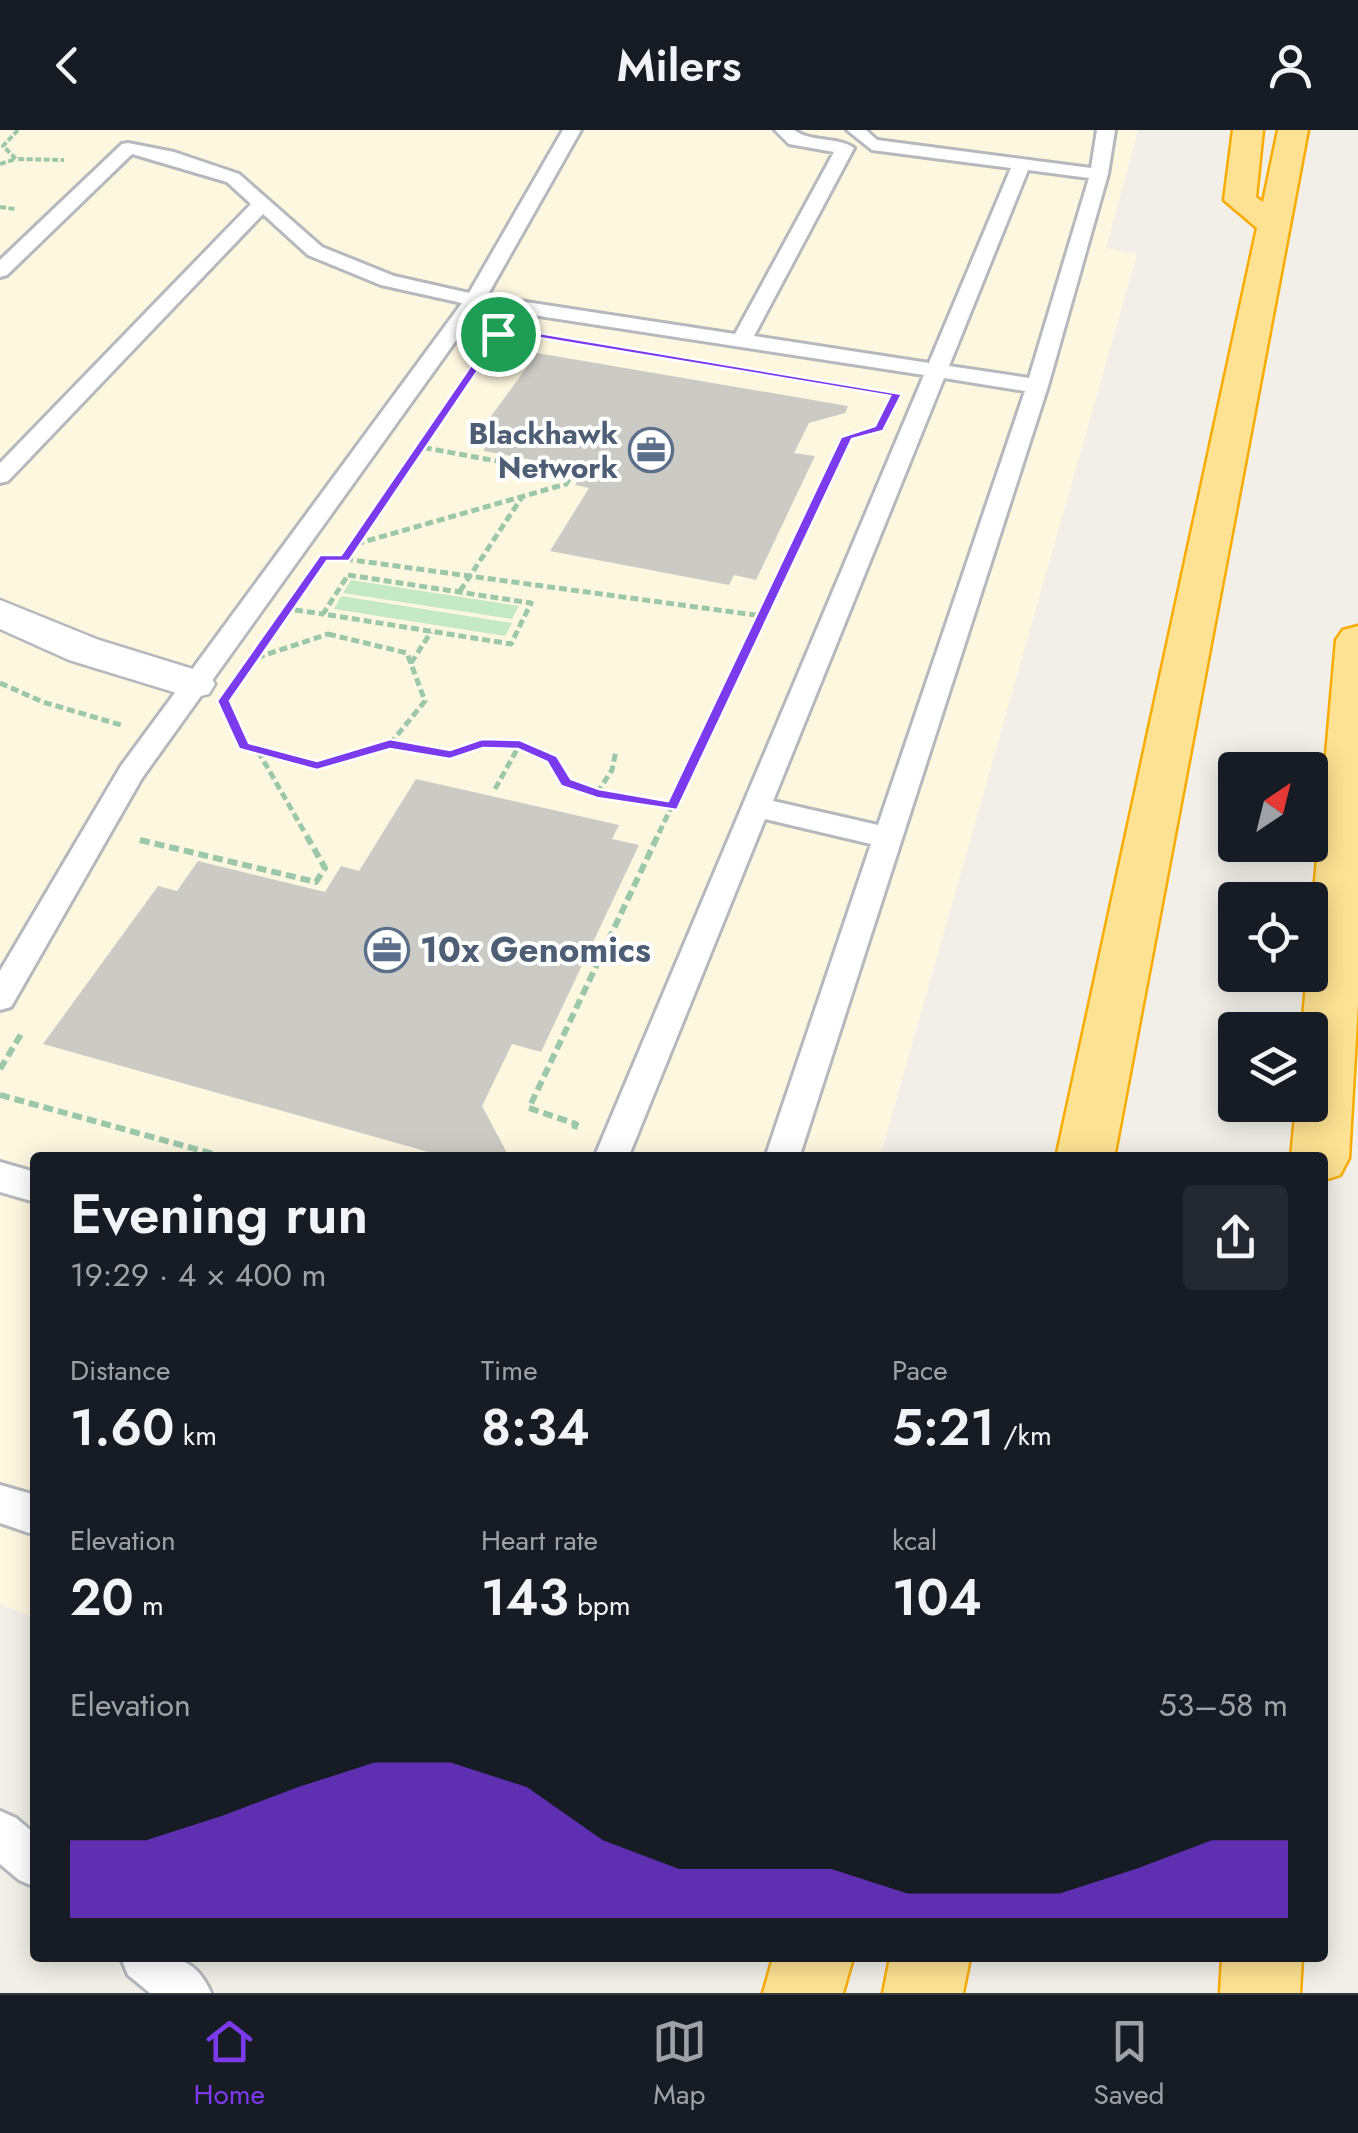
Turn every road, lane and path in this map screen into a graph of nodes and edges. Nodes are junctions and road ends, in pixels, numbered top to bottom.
1 (18, 130) edge
2 (142, 130) edge
3 (572, 130) edge
4 (784, 130) edge
5 (856, 130) edge
6 (1106, 130) edge
7 (1248, 130) edge
8 (1293, 130) edge
9 (1, 145) edge
10 (872, 145) junction
11 (128, 148) junction
12 (845, 148) junction
13 (73, 158) dead end
14 (16, 159) junction
15 (0, 164) edge
16 (1022, 164) junction
17 (1099, 174) junction
18 (260, 206) junction
19 (1273, 225) junction
20 (0, 271) edge
21 (475, 300) junction
22 (741, 341) junction
23 (935, 370) junction
24 (465, 382) dead end
25 (1037, 386) junction
26 (880, 428) dead end
27 (421, 447) junction
28 (0, 476) edge
29 (522, 496) junction
30 (354, 545) junction
31 (324, 557) dead end
32 (345, 559) junction
33 (470, 576) junction
34 (459, 592) junction
35 (298, 596) dead end
36 (0, 613) edge
37 (323, 614) junction
38 (762, 616) junction
39 (430, 632) junction
40 (1358, 640) edge
41 (267, 642) dead end
42 (256, 658) junction
43 (410, 664) junction
44 (0, 683) edge
45 (193, 684) junction
46 (157, 736) junction
47 (390, 744) junction
48 (520, 744) junction
49 (256, 749) junction
50 (616, 750) dead end
51 (495, 789) dead end
52 (597, 794) junction
53 (672, 807) junction
54 (755, 808) junction
55 (888, 838) junction
56 (140, 840) dead end
57 (0, 998) edge
58 (0, 1095) edge
59 (569, 1141) dead end
60 (206, 1152) edge
61 (613, 1152) edge
62 (784, 1152) edge
63 (1086, 1152) edge
64 (1320, 1152) edge
65 (0, 1177) edge
66 (30, 1186) edge
67 (0, 1504) edge
68 (30, 1513) edge
69 (0, 1834) edge
70 (30, 1860) edge
71 (151, 1962) edge
72 (813, 1962) edge
73 (929, 1962) edge
74 (1262, 1962) edge
75 (188, 1993) edge
76 (803, 1993) edge
77 (923, 1993) edge
78 (1260, 1993) edge

1 - 9 path
2 - 11 lane
3 - 21 lane
4 - 12 lane
5 - 10 lane
6 - 17 lane
7 - 19 highway
8 - 19 highway
9 - 14 path
10 - 12 lane
10 - 16 lane
11 - 18 lane
11 - 20 lane
12 - 22 lane
13 - 14 path
14 - 15 path
16 - 17 lane
16 - 23 lane
17 - 25 lane
18 - 21 lane
18 - 28 lane
19 - 63 highway
21 - 22 lane
21 - 45 lane
22 - 23 lane
23 - 25 lane
23 - 54 lane
24 - 27 path
25 - 55 lane
26 - 38 path
27 - 29 path
27 - 30 path
29 - 30 path
29 - 33 path
30 - 32 path
31 - 32 path
32 - 33 path
33 - 34 path
33 - 38 path
34 - 37 path
34 - 39 path
35 - 37 path
36 - 45 street
37 - 39 path
38 - 53 path
39 - 43 path
40 - 64 highway
41 - 42 path
42 - 43 path
42 - 49 path
43 - 47 path
44 - 46 path
45 - 46 lane
46 - 57 lane
47 - 48 path
47 - 49 path
48 - 51 path
48 - 52 path
49 - 56 path
50 - 52 path
52 - 53 path
53 - 59 path
54 - 55 lane
54 - 61 lane
55 - 62 lane
58 - 60 path
65 - 66 lane
67 - 68 lane
69 - 70 lane
71 - 75 lane
72 - 76 highway
73 - 77 highway
74 - 78 highway

